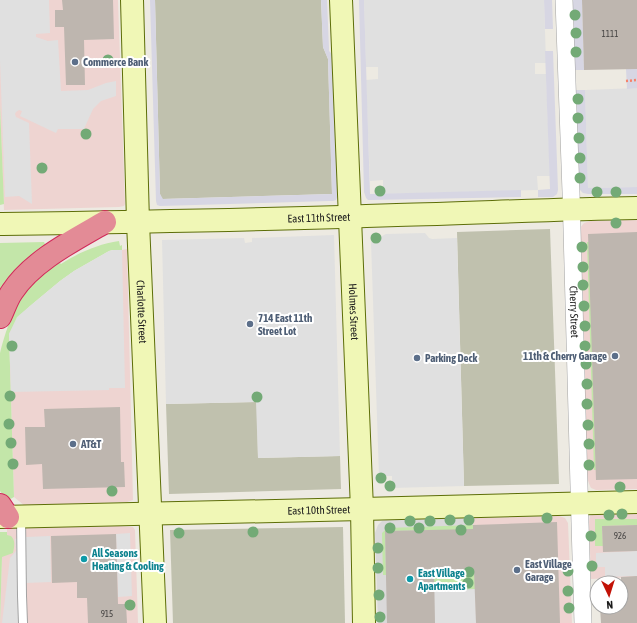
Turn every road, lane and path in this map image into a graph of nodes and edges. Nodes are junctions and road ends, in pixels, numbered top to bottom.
1 (132, 0) edge
2 (341, 0) edge
3 (564, 0) edge
4 (637, 80) edge
5 (626, 81) dead end
6 (637, 208) edge
7 (571, 209) junction
8 (350, 217) junction
9 (105, 222) junction
10 (138, 222) junction
11 (0, 224) edge
12 (0, 317) edge
13 (637, 502) edge
14 (579, 503) junction
15 (362, 509) junction
16 (7, 514) edge
17 (150, 514) junction
18 (23, 623) edge
19 (155, 623) edge
20 (364, 623) edge
21 (583, 623) edge

1 - 10 main road, Charlotte Street
2 - 8 main road, Holmes Street
3 - 7 street, Cherry Street
4 - 5 path
6 - 7 main road, East 11th Street
7 - 8 main road, East 11th Street
7 - 14 street, Cherry Street
8 - 10 main road, East 11th Street
8 - 15 main road, Holmes Street
9 - 10 main road, East 11th Street
9 - 11 main road, East 11th Street
9 - 12 highway
10 - 17 main road, Charlotte Street
13 - 14 main road, East 10th Street
14 - 15 main road, East 10th Street
14 - 21 street, Cherry Street
15 - 17 main road, East 10th Street
15 - 20 main road, Holmes Street
16 - 17 main road, East 10th Street
16 - 18 lane
17 - 19 main road, Charlotte Street

